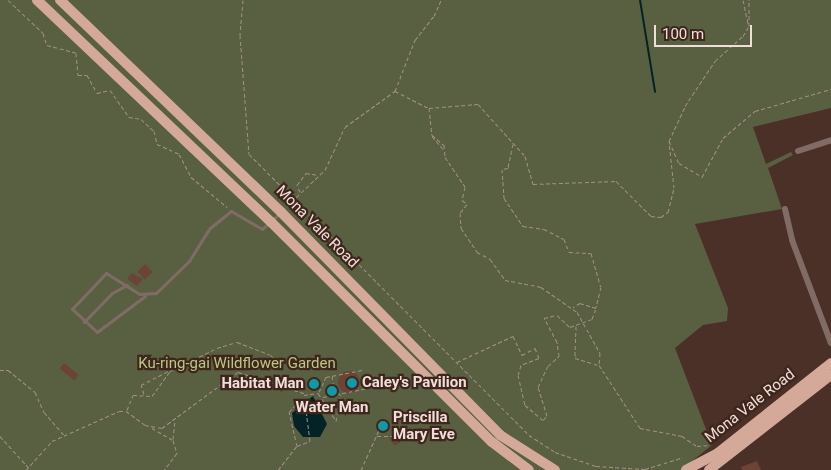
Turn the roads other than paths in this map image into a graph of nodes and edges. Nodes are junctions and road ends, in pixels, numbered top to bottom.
1 (37, 0) edge
2 (60, 0) edge
3 (831, 140) edge
4 (798, 151) dead end
5 (785, 209) dead end
6 (281, 212) junction
7 (271, 222) junction
8 (127, 286) junction
9 (145, 296) junction
10 (84, 322) junction
11 (831, 342) edge
12 (831, 363) edge
13 (831, 375) edge
14 (529, 470) edge
15 (555, 470) edge
16 (686, 470) edge
17 (708, 470) edge

1 - 7 highway, Mona Vale Road
2 - 6 highway, Mona Vale Road
3 - 4 street
5 - 11 street
6 - 7 lane
6 - 15 highway, Mona Vale Road
7 - 9 lane
7 - 14 highway, Mona Vale Road
8 - 9 lane
8 - 10 lane
8 - 10 lane
9 - 10 lane
12 - 16 highway, Mona Vale Road
13 - 17 highway, Mona Vale Road

